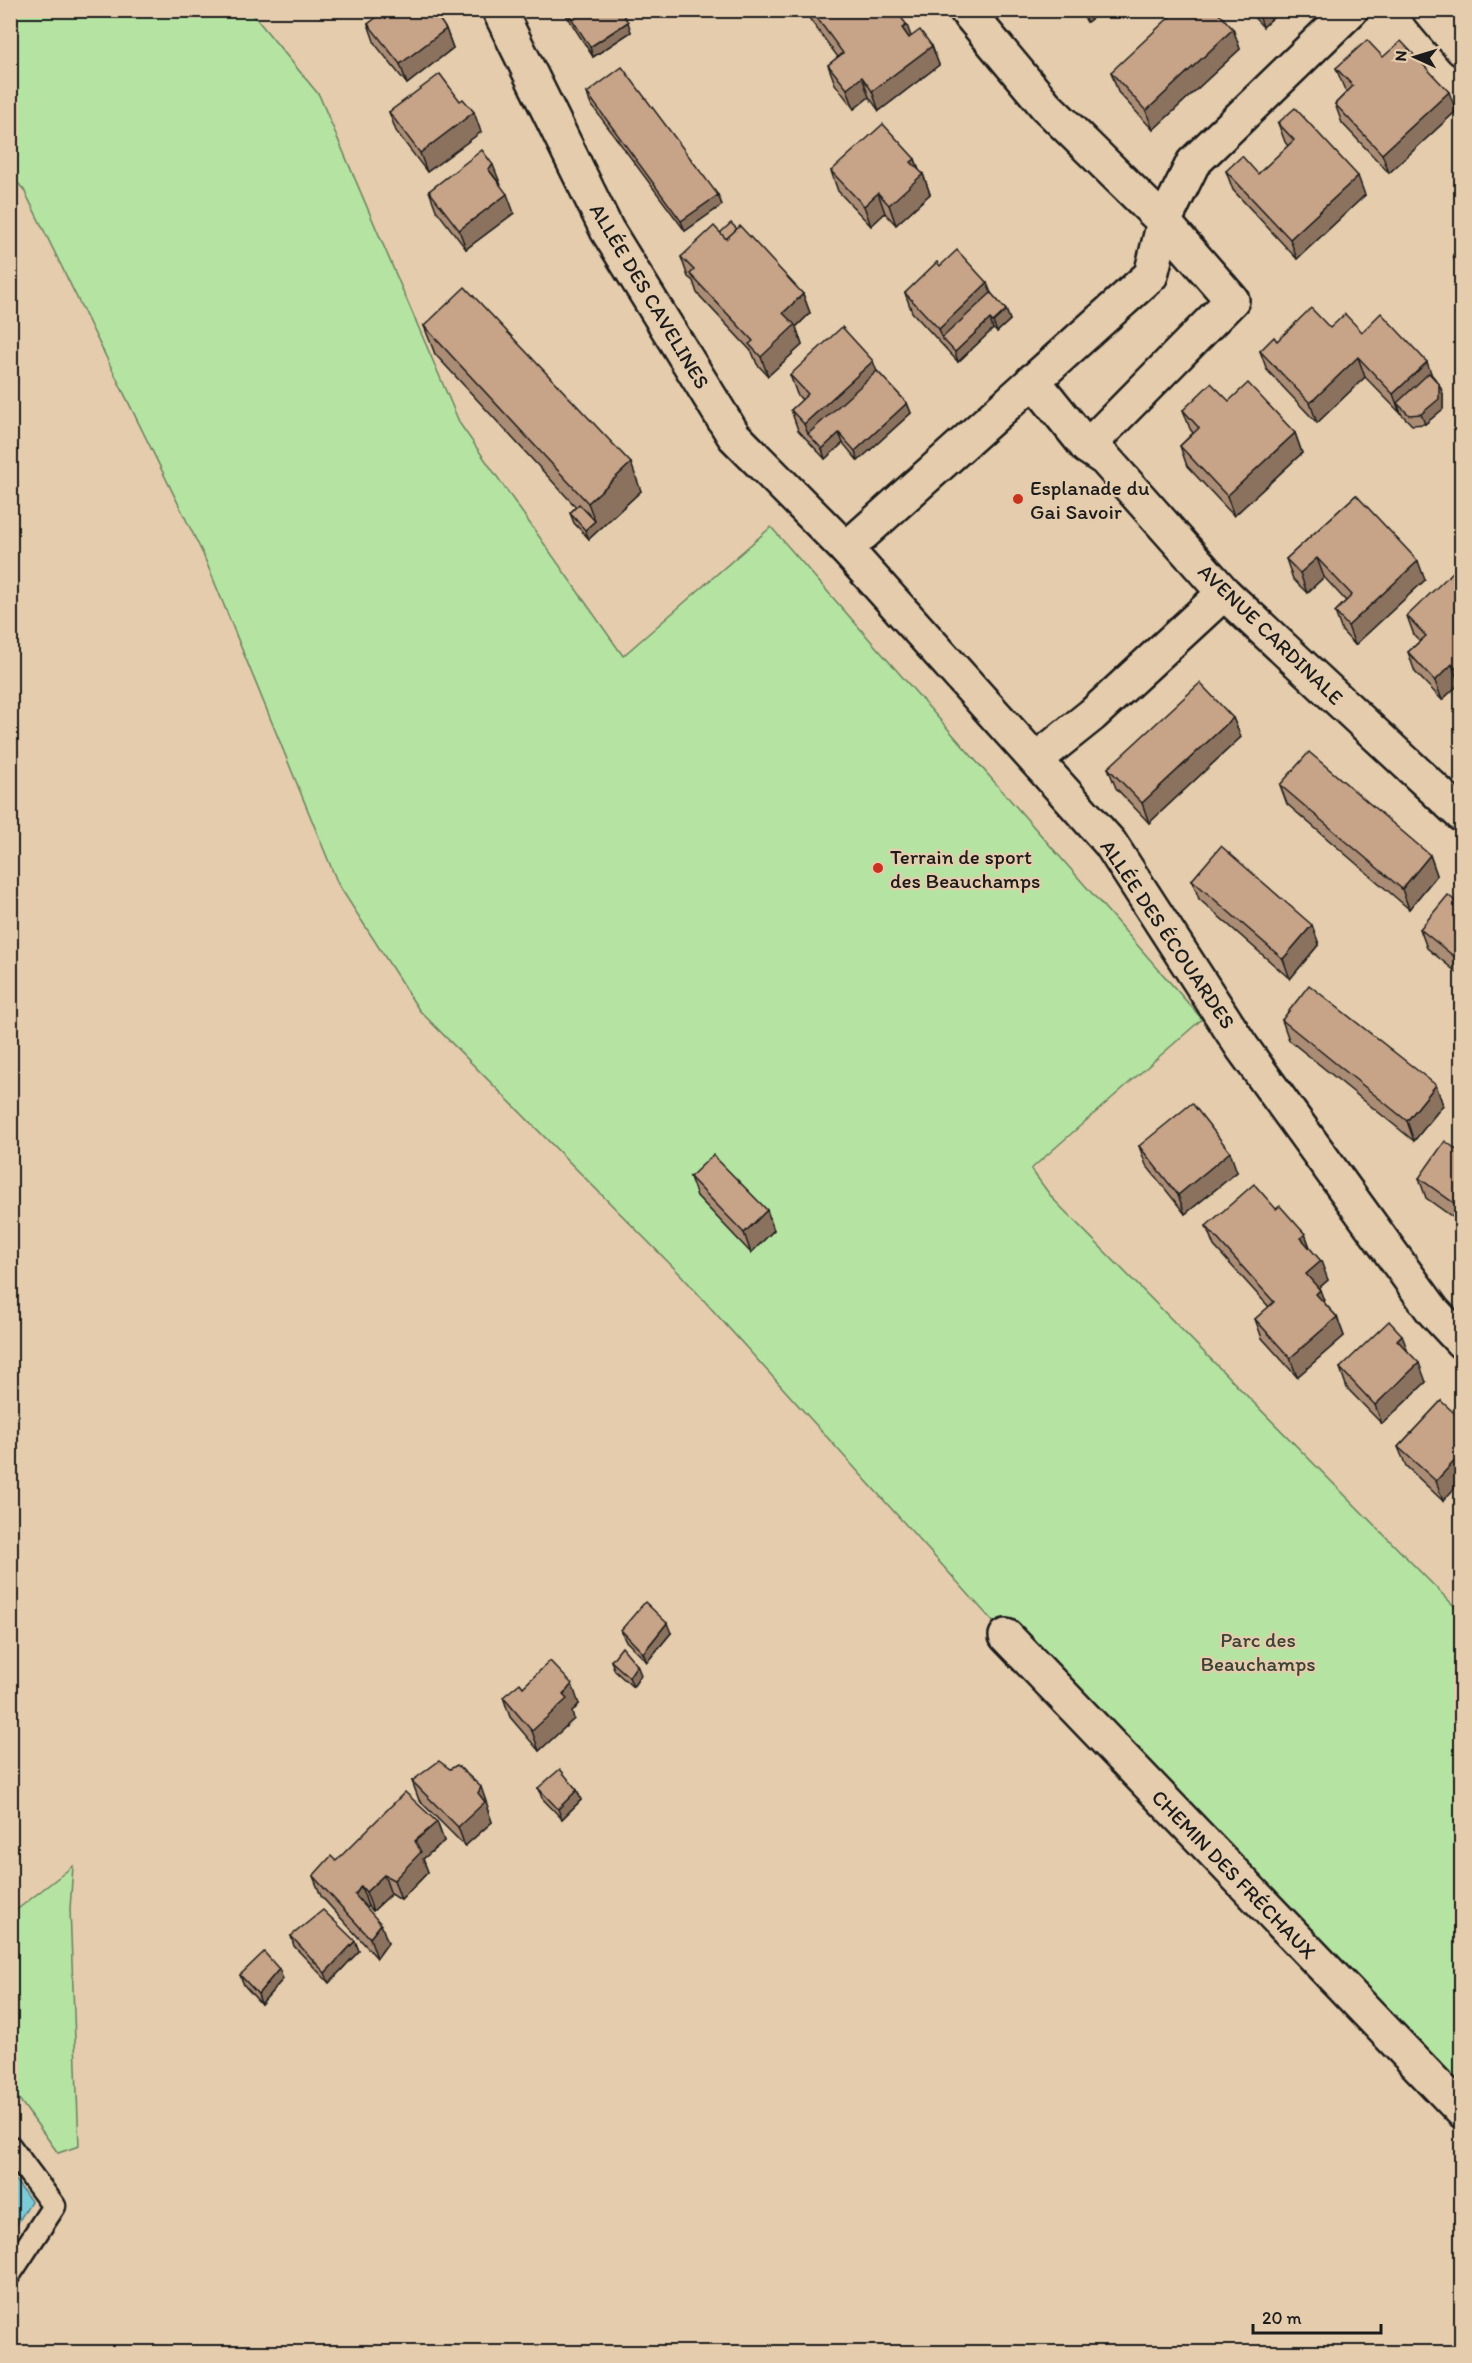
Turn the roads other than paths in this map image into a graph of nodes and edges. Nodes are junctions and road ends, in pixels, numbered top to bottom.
1 (500, 10) edge
2 (966, 10) edge
3 (1351, 10) edge
4 (1430, 10) edge
5 (1461, 49) edge
6 (1164, 222) junction
7 (1033, 380) junction
8 (1087, 447) junction
9 (846, 549) junction
10 (1224, 593) junction
11 (1036, 759) junction
12 (1461, 815) edge
13 (1461, 1342) edge
14 (1006, 1636) dead end
15 (1461, 2111) edge
16 (10, 2147) edge
17 (10, 2273) edge

1 - 9 street, ALLÉE DES CAVELINES
2 - 6 street
3 - 6 street
4 - 5 street
6 - 7 street
6 - 8 street
7 - 8 street, AVENUE CARDINALE
7 - 9 street
8 - 10 street, AVENUE CARDINALE
9 - 11 street, ALLÉE DES ÉCOUARDES
10 - 11 street
10 - 12 street, AVENUE CARDINALE
11 - 13 street, ALLÉE DES ÉCOUARDES
14 - 15 street, CHEMIN DES FRÉCHAUX
16 - 17 lane

